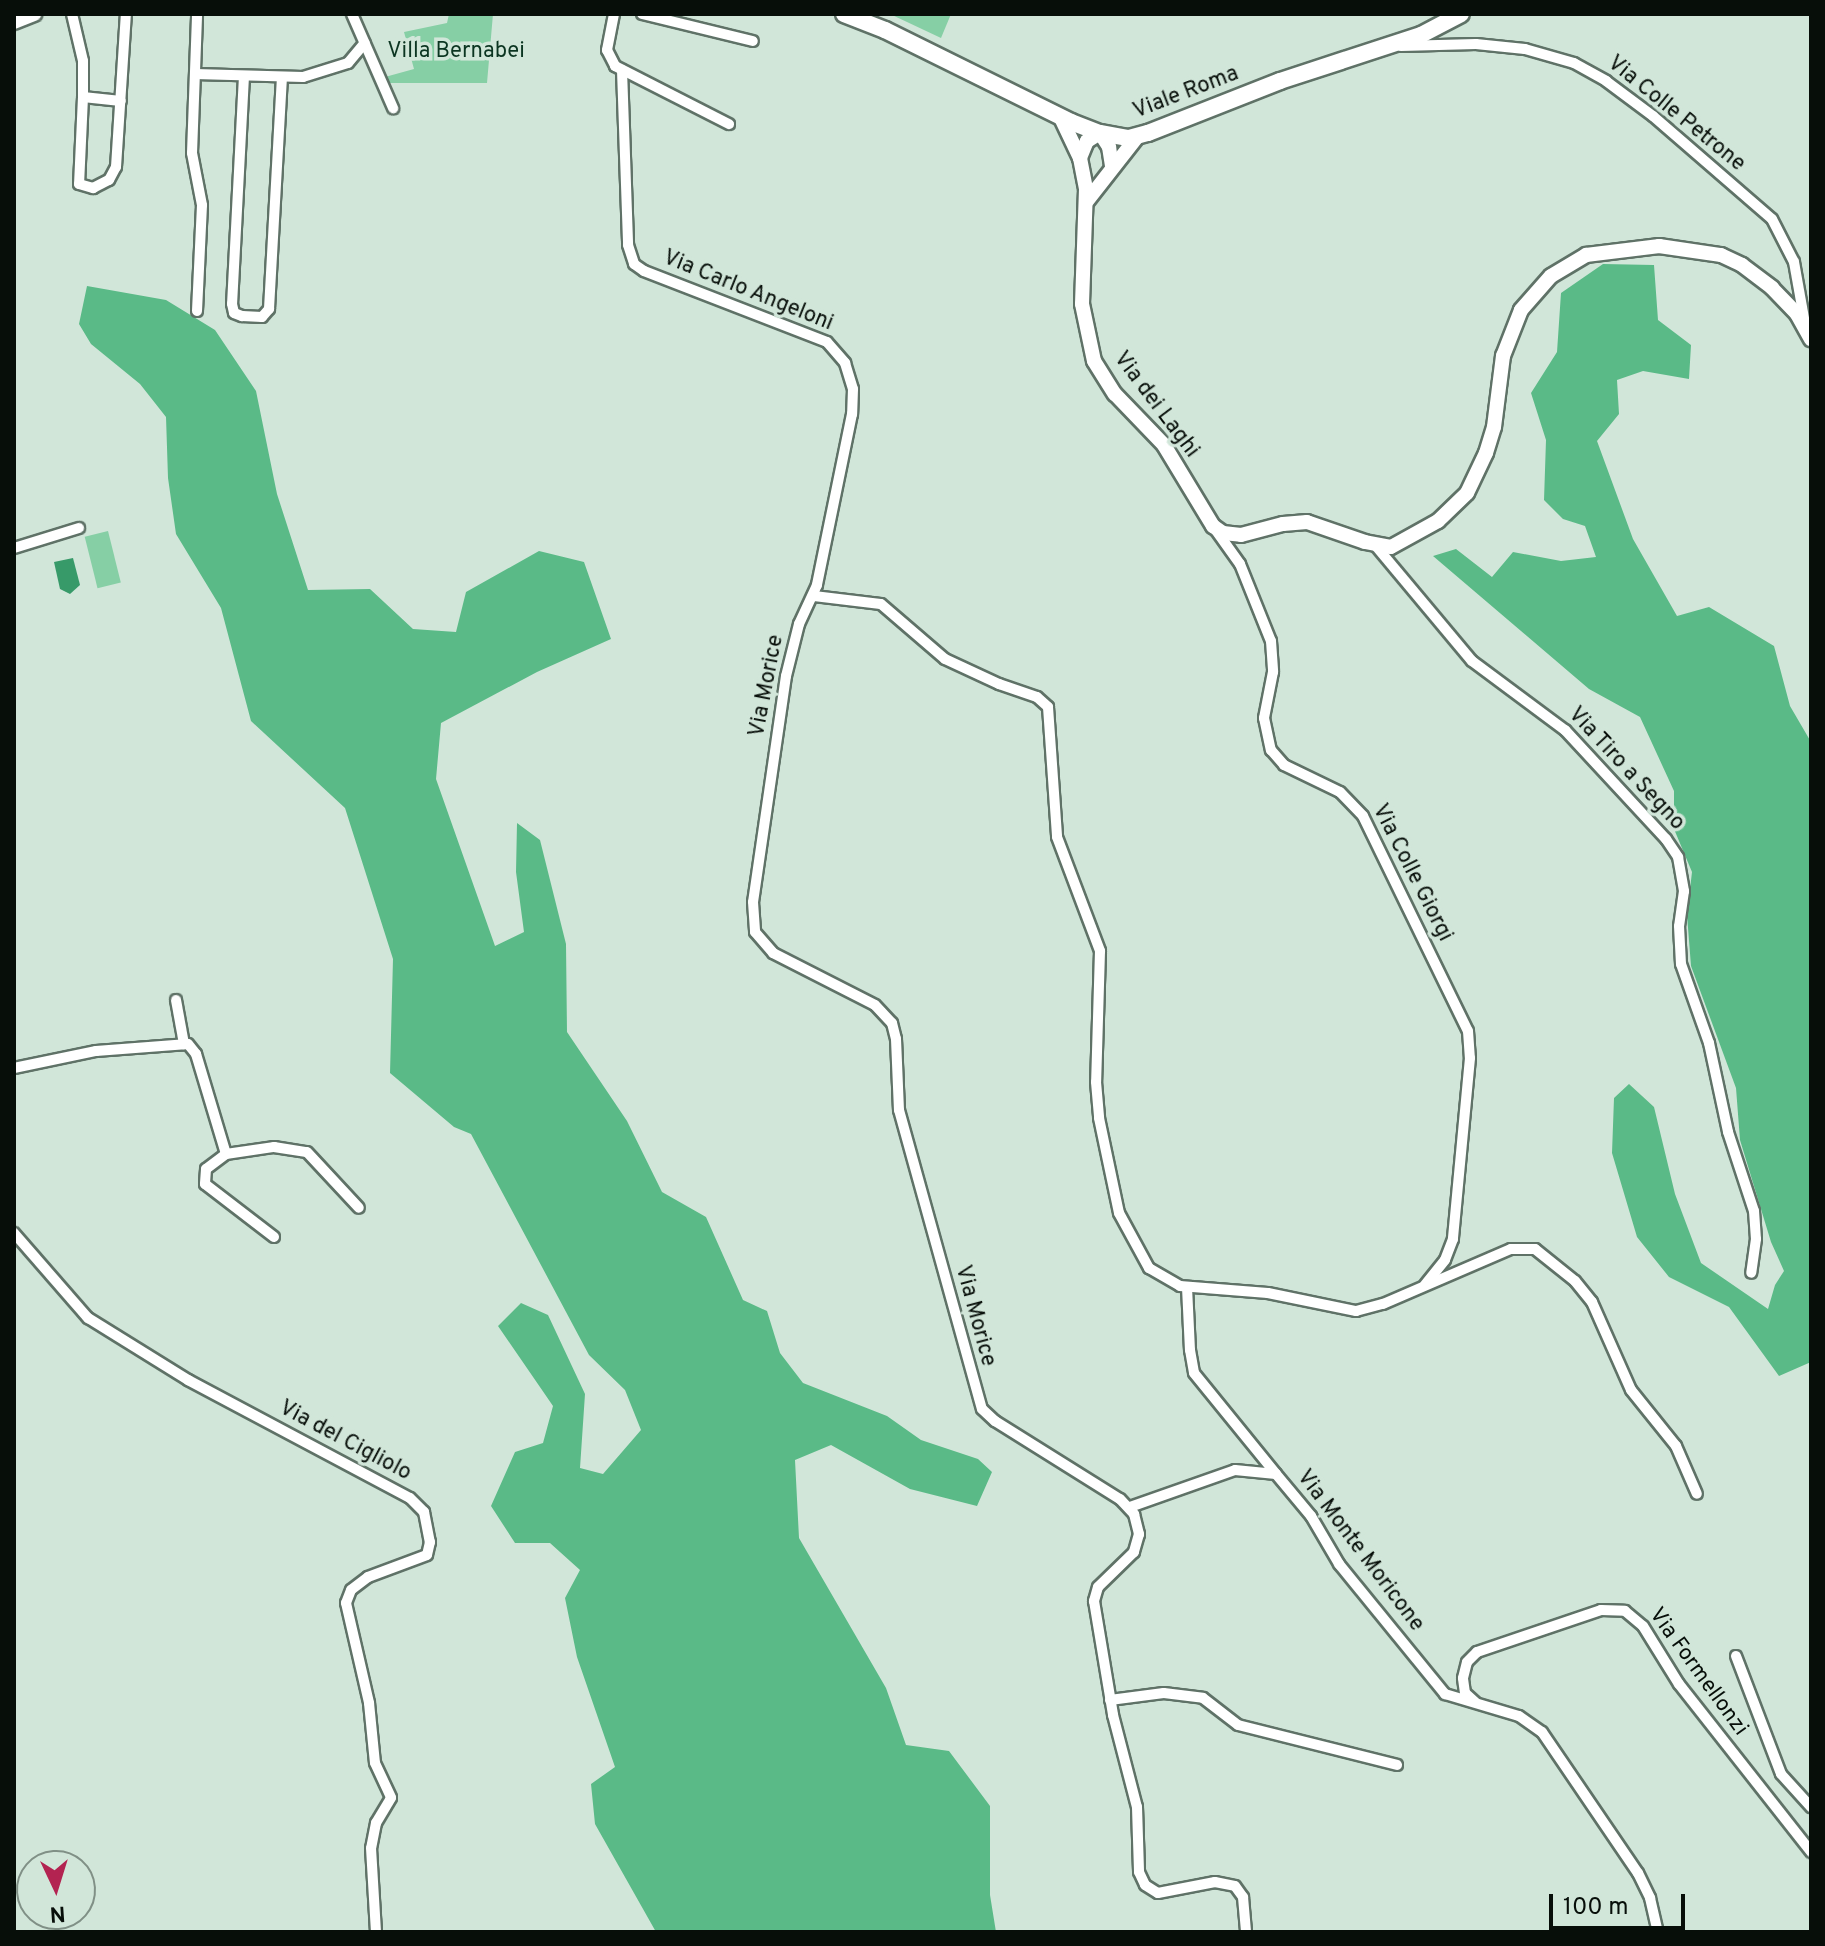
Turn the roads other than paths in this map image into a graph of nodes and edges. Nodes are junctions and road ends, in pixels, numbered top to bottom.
1 (34, 14) edge
2 (72, 14) edge
3 (126, 14) edge
4 (197, 14) edge
5 (352, 14) edge
6 (614, 14) edge
7 (642, 14) edge
8 (844, 14) edge
9 (1461, 14) edge
10 (18, 19) edge
11 (753, 41) dead end
12 (365, 43) junction
13 (1387, 47) junction
14 (622, 70) junction
15 (195, 74) junction
16 (244, 76) junction
17 (282, 78) junction
18 (83, 97) junction
19 (121, 101) junction
20 (393, 108) dead end
21 (1061, 118) junction
22 (729, 124) dead end
23 (1100, 133) junction
24 (1137, 137) junction
25 (1080, 158) junction
26 (1112, 167) junction
27 (1087, 201) junction
28 (197, 311) dead end
29 (1808, 333) edge
30 (1213, 526) junction
31 (79, 528) dead end
32 (1375, 545) junction
33 (14, 548) edge
34 (814, 596) junction
35 (176, 1000) dead end
36 (184, 1044) junction
37 (14, 1068) edge
38 (226, 1154) junction
39 (359, 1208) dead end
40 (14, 1233) edge
41 (274, 1237) dead end
42 (1751, 1273) dead end
43 (1424, 1286) junction
44 (1187, 1287) junction
45 (1276, 1474) junction
46 (1697, 1494) dead end
47 (1130, 1507) junction
48 (1736, 1656) dead end
49 (1110, 1700) junction
50 (1475, 1702) junction
51 (1397, 1765) dead end
52 (1811, 1807) edge
53 (1811, 1852) edge
54 (376, 1932) edge
55 (1246, 1932) edge
56 (1658, 1932) edge

1 - 10 main road
2 - 18 street
3 - 19 street
4 - 15 street
5 - 12 street
6 - 14 street
7 - 11 street
8 - 21 main road, Viale Roma
9 - 13 main road, Viale Roma
12 - 17 street
12 - 20 street
13 - 24 main road, Viale Roma
13 - 29 street, Via Colle Petrone
14 - 22 street
14 - 34 street, Via Carlo Angeloni
15 - 16 street
15 - 28 street
16 - 17 street
16 - 17 street
18 - 19 street
18 - 19 street
21 - 23 main road, Viale Roma
21 - 25 main road, Via dei Laghi
23 - 24 main road, Viale Roma
23 - 25 main road
23 - 26 main road
24 - 26 main road
25 - 27 main road, Via dei Laghi
26 - 27 main road
27 - 30 main road, Via dei Laghi
29 - 32 main road
30 - 32 main road
30 - 43 street, Via Colle Giorgi
31 - 33 street
32 - 42 street, Via Tiro a Segno
34 - 44 street
34 - 47 street, Via Morice
35 - 36 street
36 - 37 street
36 - 38 street
38 - 39 street
38 - 41 street
40 - 54 street, Via del Cigliolo
43 - 44 street
43 - 46 street
44 - 45 street
45 - 47 street, Via Monte Moricone
45 - 50 street, Via Monte Moricone
47 - 49 street
48 - 52 street
49 - 51 street
49 - 55 street
50 - 53 street, Via Formellonzi
50 - 56 street, Via Monte Moricone

